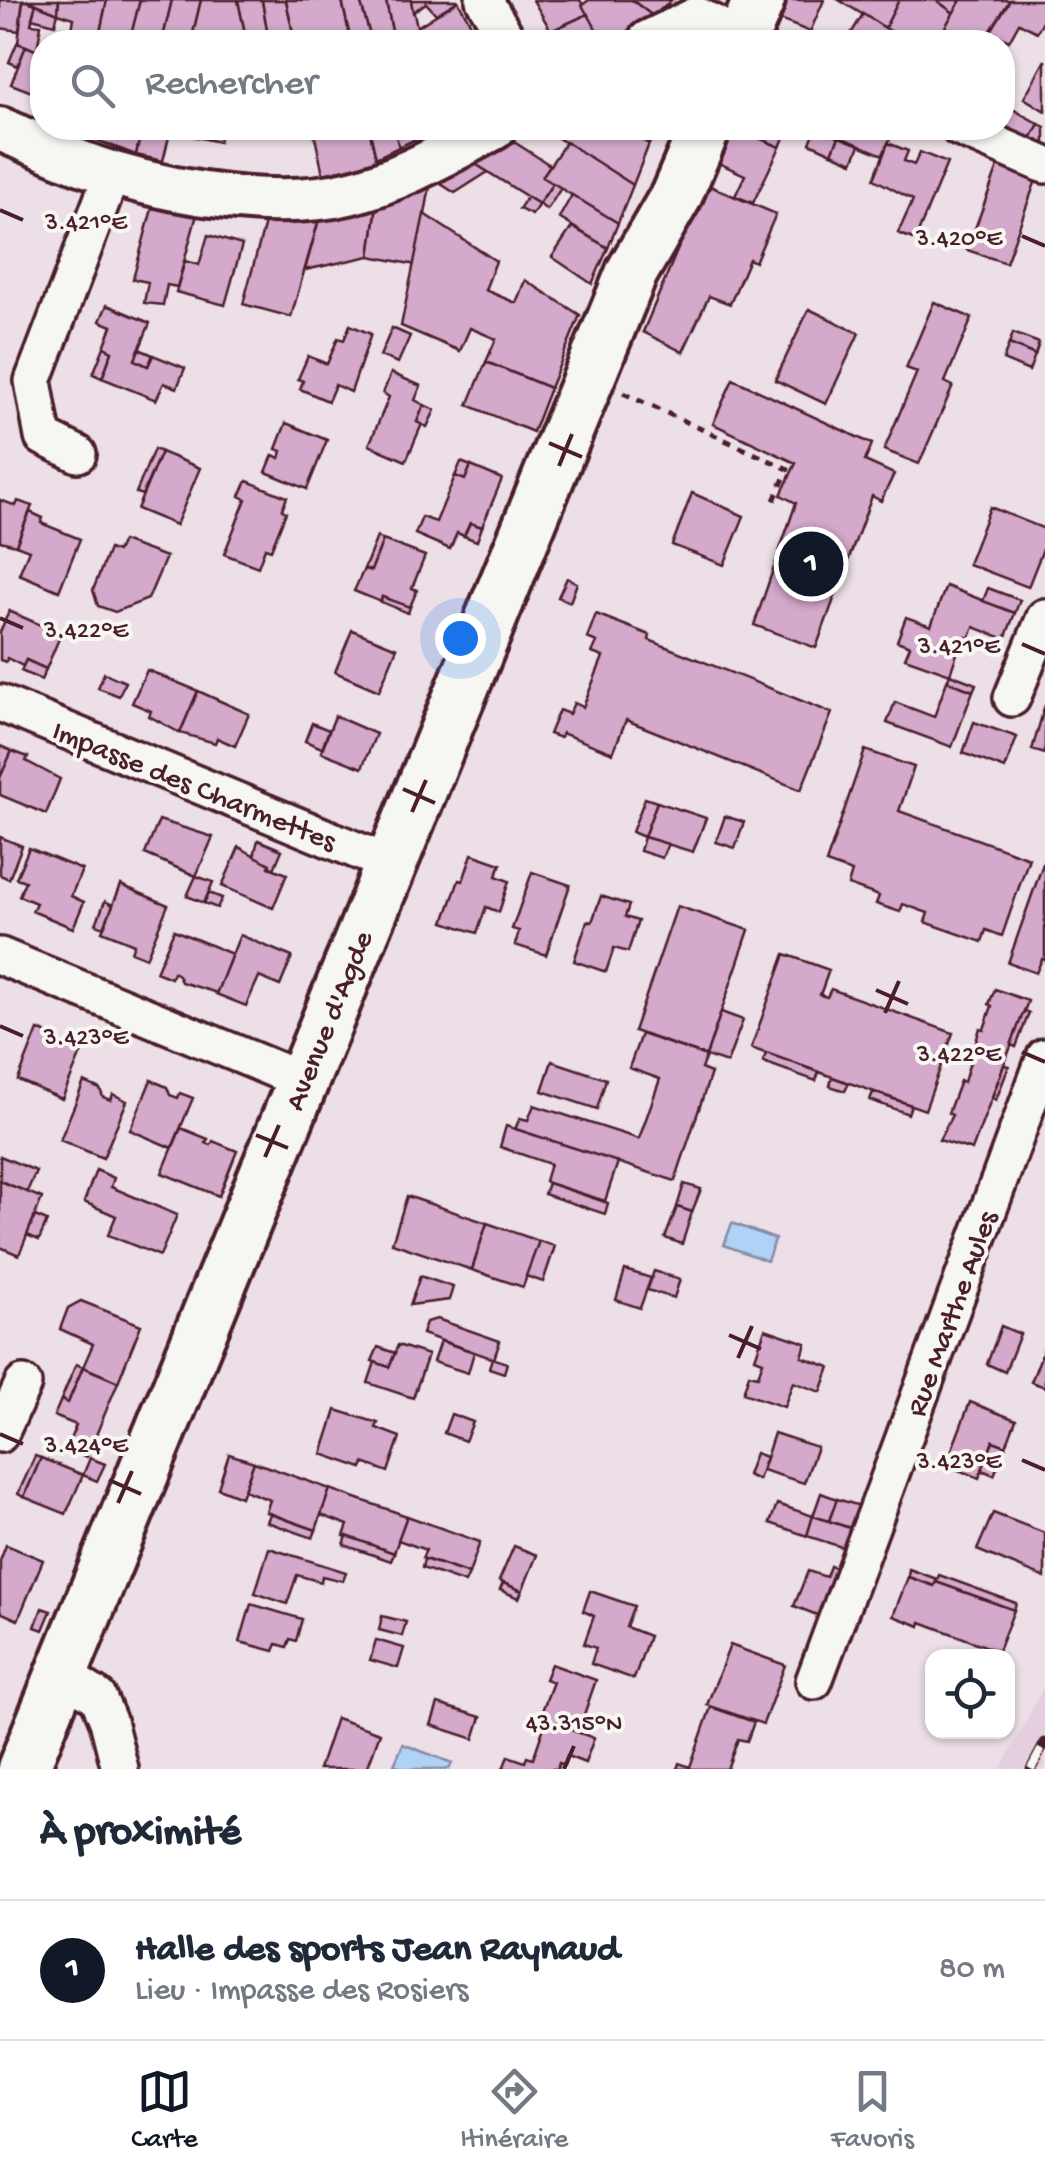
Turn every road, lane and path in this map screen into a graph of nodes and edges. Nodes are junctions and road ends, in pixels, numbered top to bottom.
1 (484, 0) edge
2 (736, 27) edge
3 (502, 30) edge
4 (674, 30) edge
5 (0, 129) edge
6 (470, 140) edge
7 (668, 140) edge
8 (700, 140) edge
9 (987, 140) edge
10 (1045, 165) edge
11 (112, 174) junction
12 (632, 272) junction
13 (589, 376) junction
14 (78, 454) dead end
15 (772, 505) dead end
16 (1045, 617) edge
17 (1012, 698) dead end
18 (0, 703) edge
19 (390, 864) junction
20 (0, 956) edge
21 (1045, 1057) edge
22 (303, 1081) junction
23 (22, 1384) dead end
24 (0, 1434) edge
25 (62, 1674) junction
26 (814, 1681) dead end
27 (110, 1766) edge
28 (23, 1769) edge

1 - 3 street
2 - 4 street
5 - 11 street
6 - 11 street
7 - 12 main road, Avenue d'Agde
8 - 12 main road, Avenue d'Agde
9 - 10 street
11 - 14 street
12 - 13 main road, Avenue d'Agde
13 - 15 path
13 - 19 main road, Avenue d'Agde
16 - 17 street
18 - 19 street, Impasse des Charmettes
19 - 22 main road, Avenue d'Agde
20 - 22 street
21 - 26 street, Rue Marthe Aules
22 - 25 main road, Avenue d'Agde
23 - 24 street
25 - 27 street
25 - 28 main road, Avenue d'Agde

